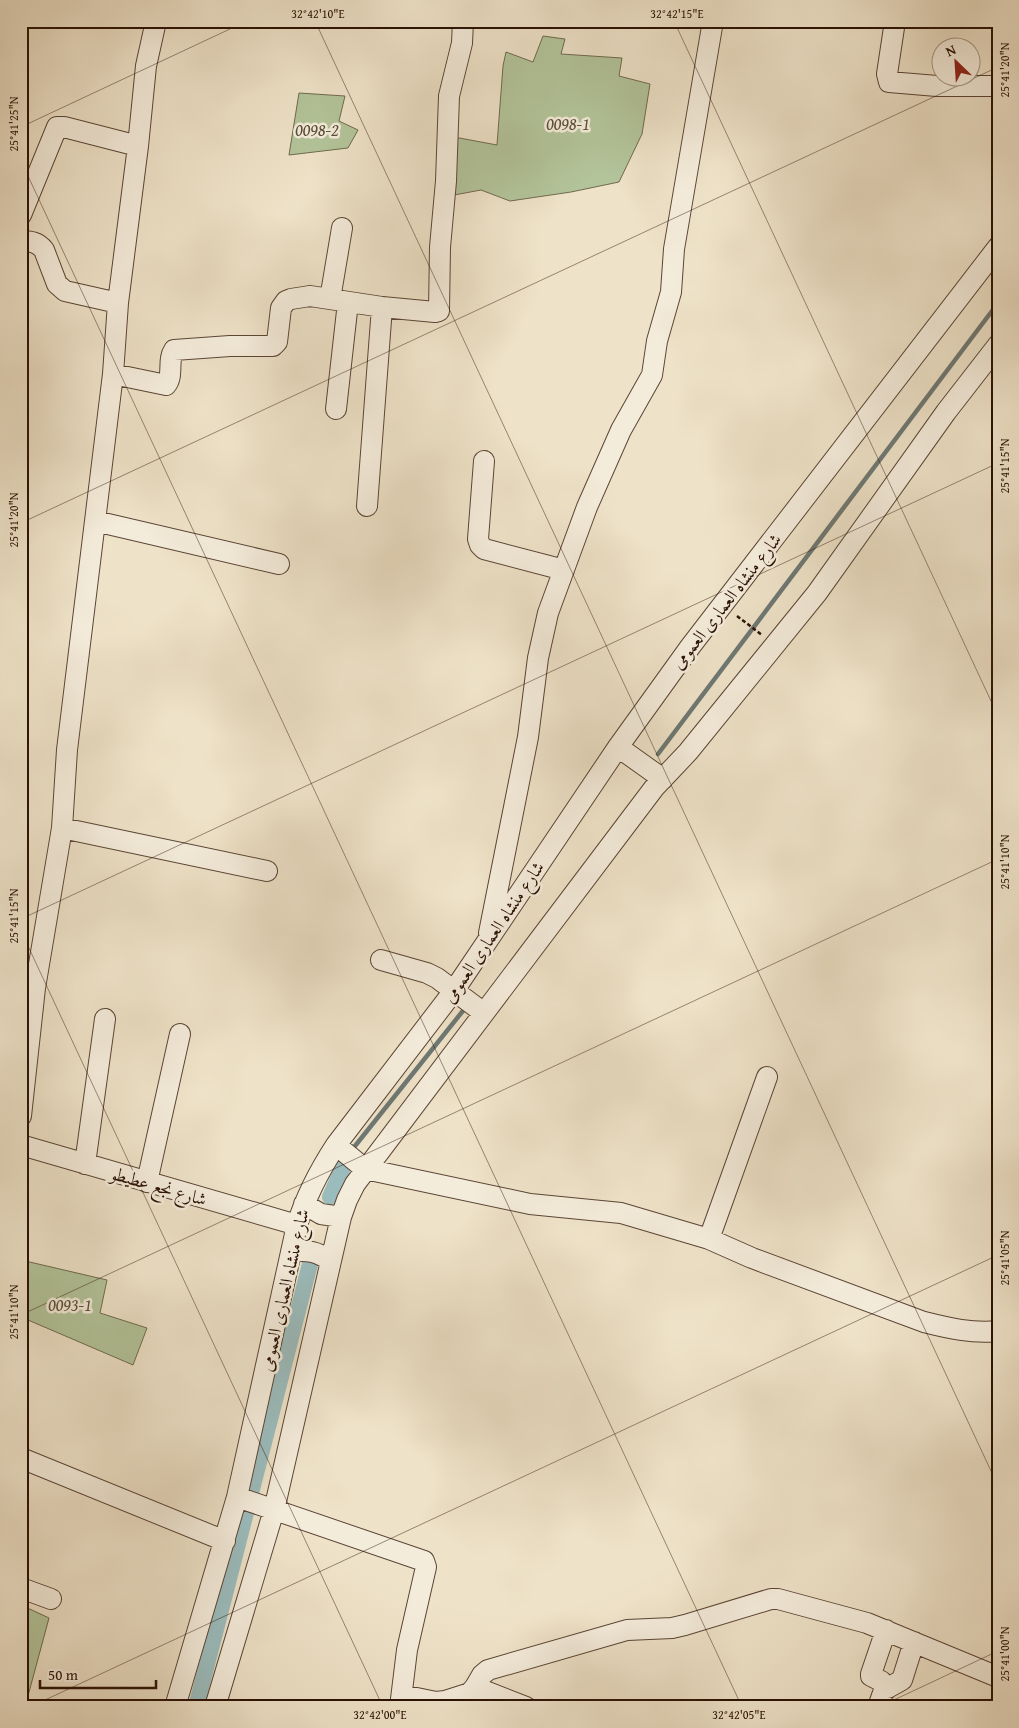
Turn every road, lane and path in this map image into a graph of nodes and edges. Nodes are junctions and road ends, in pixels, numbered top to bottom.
1 (156, 21) edge
2 (463, 21) edge
3 (713, 21) edge
4 (895, 21) edge
5 (998, 86) edge
6 (138, 146) junction
7 (21, 215) edge
8 (342, 228) dead end
9 (21, 241) edge
10 (998, 247) edge
11 (339, 301) junction
12 (118, 302) junction
13 (382, 307) junction
14 (998, 345) edge
15 (113, 374) junction
16 (336, 409) dead end
17 (484, 461) dead end
18 (367, 506) dead end
19 (95, 521) junction
20 (280, 564) dead end
21 (564, 570) junction
22 (736, 616) dead end
23 (767, 639) dead end
24 (618, 747) junction
25 (663, 778) junction
26 (62, 828) junction
27 (267, 871) dead end
28 (487, 942) junction
29 (380, 960) dead end
30 (28, 985) edge
31 (453, 992) junction
32 (484, 1013) junction
33 (105, 1019) dead end
34 (180, 1034) dead end
35 (767, 1077) dead end
36 (21, 1116) edge
37 (21, 1145) edge
38 (336, 1145) junction
39 (85, 1164) junction
40 (365, 1169) junction
41 (147, 1182) junction
42 (304, 1204) junction
43 (341, 1217) junction
44 (297, 1225) junction
45 (709, 1239) junction
46 (291, 1252) junction
47 (331, 1261) junction
48 (998, 1331) edge
49 (21, 1458) edge
50 (237, 1497) junction
51 (274, 1510) junction
52 (224, 1540) junction
53 (21, 1588) edge
54 (51, 1600) dead end
55 (886, 1630) junction
56 (914, 1642) junction
57 (998, 1677) edge
58 (475, 1688) junction
59 (888, 1688) junction
60 (401, 1701) edge
61 (175, 1707) edge
62 (214, 1707) edge
63 (526, 1707) edge
64 (878, 1707) edge

1 - 6 street
2 - 13 street
3 - 21 street
4 - 5 street
6 - 7 street
6 - 12 street
8 - 11 street
9 - 12 street
10 - 24 street, شارع منشاه العمارى العمومى
11 - 13 street
11 - 15 street
11 - 16 street
12 - 15 street
13 - 18 street
14 - 25 street
15 - 19 street
17 - 21 street
19 - 20 street
19 - 26 street
21 - 28 street
22 - 23 path
24 - 25 street
24 - 28 street, شارع منشاه العمارى العمومى
25 - 32 street
26 - 27 street
26 - 30 street
28 - 31 street, شارع منشاه العمارى العمومى
29 - 31 street
30 - 36 street
31 - 32 street
31 - 38 street, شارع منشاه العمارى العمومى
32 - 40 street
33 - 39 street
34 - 41 street
35 - 45 street
37 - 39 street, شارع نجع عطيطو
38 - 40 street
38 - 42 street, شارع منشاه العمارى العمومى
39 - 41 street, شارع نجع عطيطو
40 - 43 street
40 - 45 street
41 - 44 street, شارع نجع عطيطو
42 - 43 street
42 - 44 street, شارع منشاه العمارى العمومى
43 - 47 street
44 - 46 street, شارع منشاه العمارى العمومى
45 - 48 street
46 - 47 street
46 - 50 street, شارع منشاه العمارى العمومى
47 - 51 street
49 - 52 street
50 - 51 street
50 - 52 street, شارع منشاه العمارى العمومى
51 - 60 street
51 - 62 street
52 - 61 street, شارع منشاه العمارى العمومى
53 - 54 street
55 - 56 street
55 - 58 street
55 - 59 street
56 - 57 street
56 - 59 street
58 - 60 street
58 - 63 street
59 - 64 street

